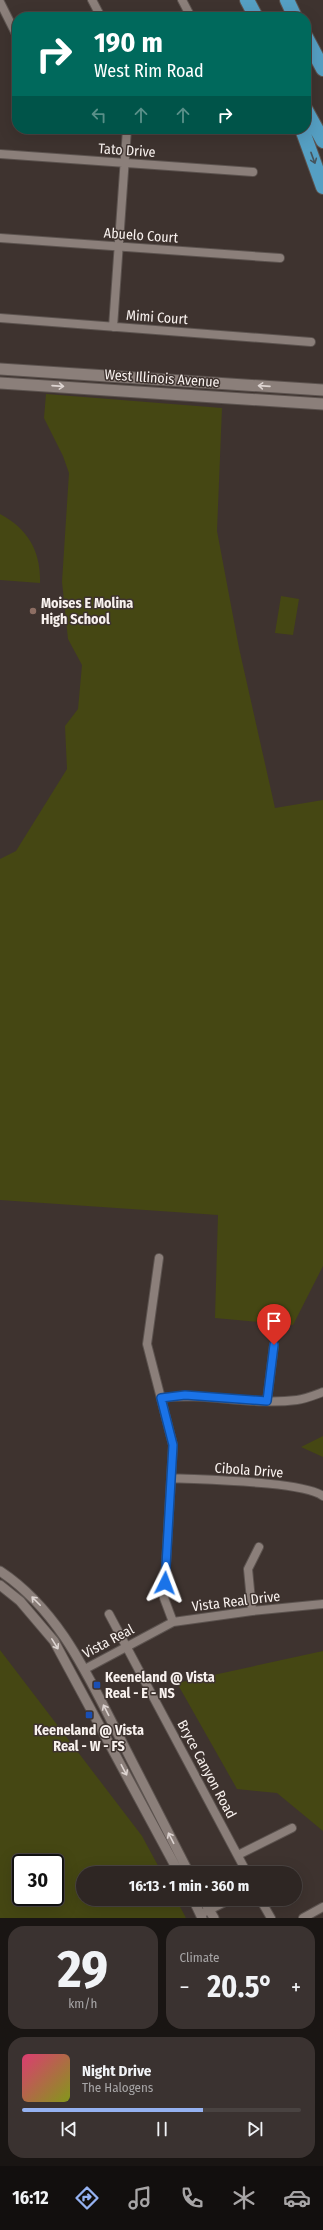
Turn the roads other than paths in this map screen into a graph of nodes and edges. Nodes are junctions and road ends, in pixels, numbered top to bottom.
1 (92, 0) edge
2 (182, 0) edge
3 (247, 0) edge
4 (286, 0) edge
5 (0, 2) edge
6 (98, 12) edge
7 (188, 12) edge
8 (253, 12) edge
9 (292, 12) edge
10 (12, 26) edge
11 (311, 41) edge
12 (311, 47) edge
13 (323, 58) edge
14 (323, 69) edge
15 (311, 119) edge
16 (127, 134) edge
17 (304, 134) edge
18 (323, 141) edge
19 (0, 154) edge
20 (125, 163) junction
21 (253, 172) dead end
22 (323, 187) edge
23 (0, 238) edge
24 (119, 247) junction
25 (280, 258) dead end
26 (0, 318) edge
27 (113, 327) junction
28 (311, 342) dead end
29 (0, 369) edge
30 (20, 370) junction
31 (0, 383) edge
32 (225, 383) junction
33 (19, 384) junction
34 (303, 388) junction
35 (323, 390) edge
36 (224, 396) junction
37 (300, 402) junction
38 (323, 404) edge
39 (159, 1258) dead end
40 (274, 1345) dead end
41 (323, 1392) edge
42 (161, 1398) junction
43 (267, 1401) junction
44 (171, 1478) junction
45 (323, 1496) edge
46 (259, 1547) dead end
47 (0, 1571) edge
48 (0, 1585) edge
49 (323, 1604) edge
50 (252, 1611) junction
51 (109, 1614) dead end
52 (173, 1622) junction
53 (155, 1632) joint
54 (127, 1647) junction
55 (85, 1669) junction
56 (74, 1675) junction
57 (292, 1828) dead end
58 (238, 1855) junction
59 (175, 1866) edge
60 (185, 1866) edge
61 (244, 1866) edge
62 (196, 1906) edge
63 (222, 1906) edge
64 (264, 1906) edge
65 (323, 1907) edge
66 (212, 1914) edge
67 (201, 1916) edge
68 (271, 1918) edge
69 (303, 1918) edge

1 - 6 street
2 - 7 street
3 - 8 highway
4 - 9 highway
5 - 10 street
11 - 13 highway
12 - 14 highway
15 - 18 highway
16 - 20 street
17 -> 22 highway
19 - 20 street, Tato Drive
20 - 21 street, Tato Drive
20 - 24 street
23 - 24 street, Abuelo Court
24 - 25 street, Abuelo Court
24 - 27 street
26 - 27 street, Mimi Court
27 - 28 street, Mimi Court
29 - 30 main road, West Illinois Avenue
30 - 32 main road, West Illinois Avenue
30 - 33 main road
31 - 33 main road, West Illinois Avenue
34 -> 32 main road, West Illinois Avenue
32 - 36 main road
33 -> 36 main road, West Illinois Avenue
34 - 35 main road, West Illinois Avenue
34 - 37 main road
36 - 37 main road, West Illinois Avenue
37 - 38 main road, West Illinois Avenue
39 - 42 street
40 - 43 street
41 - 43 street
42 - 43 street
42 - 44 street
44 - 45 street, Cibola Drive
44 - 52 street
46 - 50 street
55 -> 47 street
48 -> 56 street
49 - 50 street, Vista Real Drive
50 - 52 street, Vista Real Drive
51 - 54 street, Bryce Canyon Road
52 - 53 street, Vista Real Drive
53 - 54 street, Vista Real
54 - 55 street, Vista Real
54 - 58 street, Bryce Canyon Road
55 - 56 street, Vista Real
60 -> 55 street
56 -> 59 street
57 - 58 street
58 - 61 street, Bryce Canyon Road
62 - 67 street
63 - 66 street
64 - 68 street
65 - 69 street
66 - 67 street

